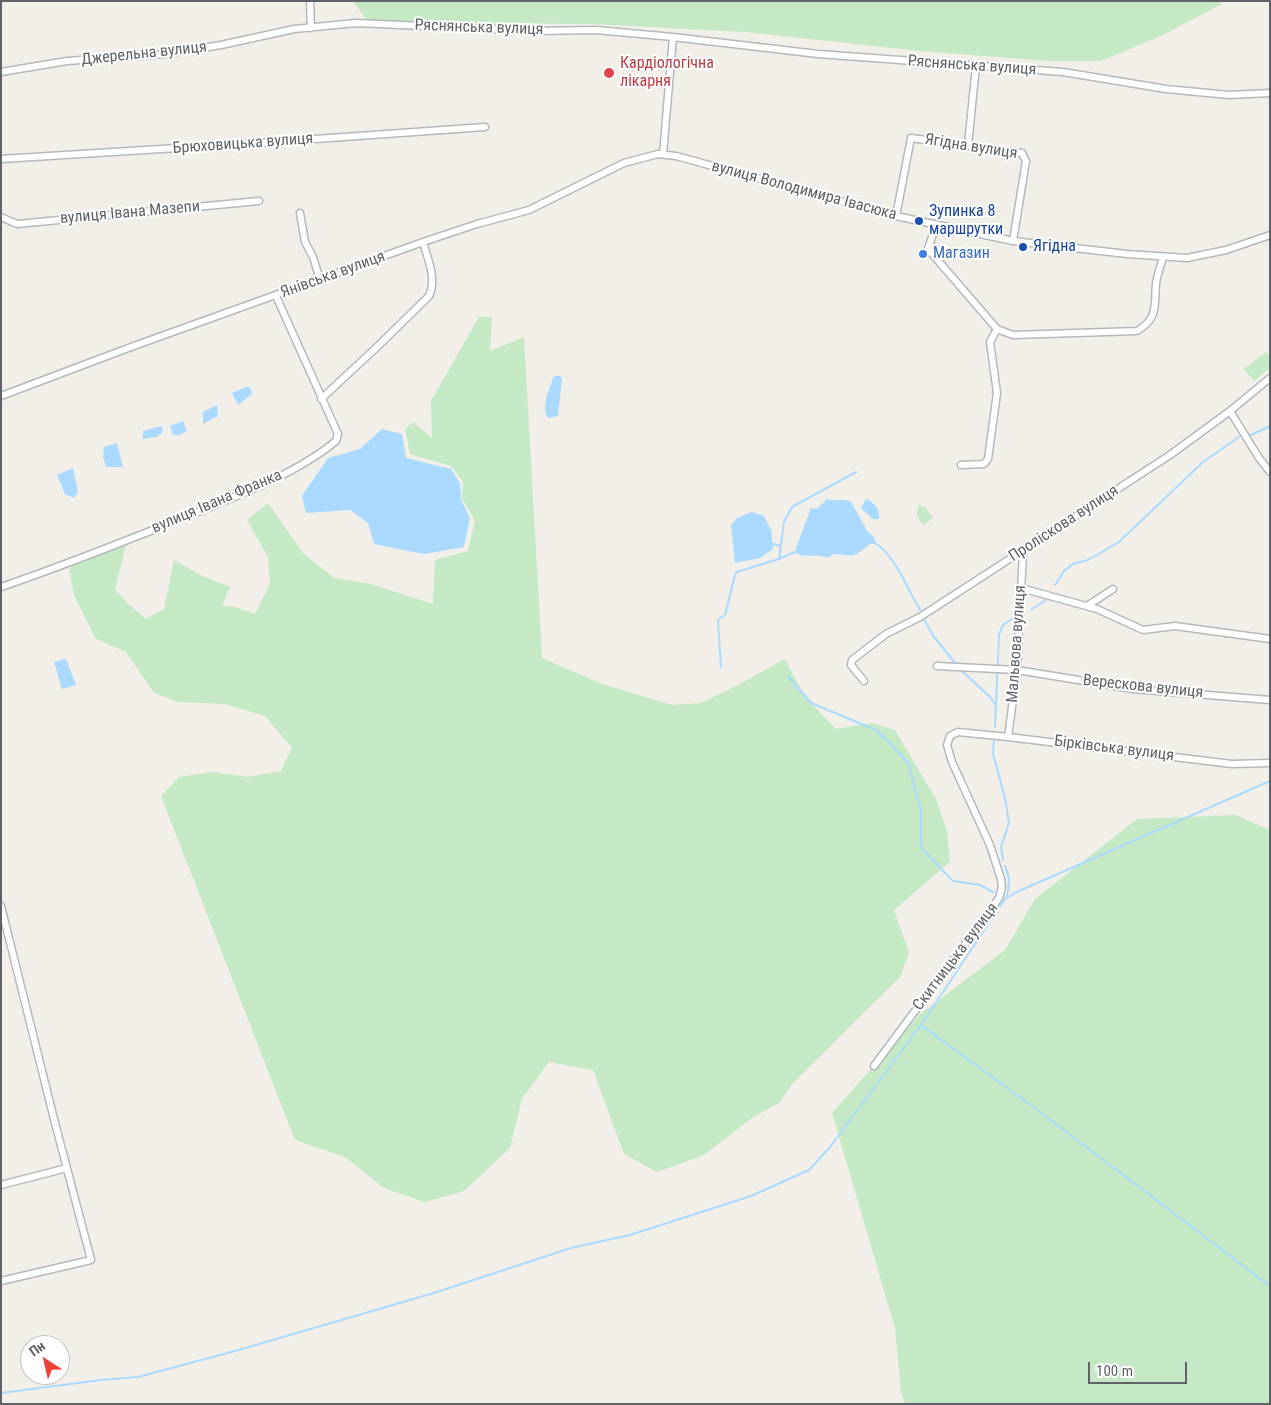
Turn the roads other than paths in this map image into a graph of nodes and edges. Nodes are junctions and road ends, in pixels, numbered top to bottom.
1 (310, 1) edge
2 (311, 28) junction
3 (285, 31) joint
4 (673, 37) junction
5 (976, 66) junction
6 (1, 72) edge
7 (1270, 93) edge
8 (485, 127) dead end
9 (968, 145) junction
10 (663, 154) junction
11 (1, 159) edge
12 (259, 201) dead end
13 (300, 213) dead end
14 (896, 216) junction
15 (1, 217) edge
16 (936, 225) junction
17 (1270, 235) edge
18 (1013, 241) junction
19 (423, 242) junction
20 (1163, 257) junction
21 (320, 280) junction
22 (276, 296) junction
23 (997, 329) junction
24 (1270, 378) edge
25 (1, 396) edge
26 (321, 399) junction
27 (1230, 410) junction
28 (961, 465) dead end
29 (1270, 472) edge
30 (1023, 552) junction
31 (1, 587) edge
32 (1022, 588) junction
33 (1113, 589) dead end
34 (1087, 606) junction
35 (1270, 639) edge
36 (937, 666) dead end
37 (1017, 670) junction
38 (864, 681) dead end
39 (1270, 700) edge
40 (958, 732) joint
41 (1008, 737) junction
42 (1270, 762) edge
43 (1, 906) edge
44 (874, 1066) dead end
45 (67, 1168) junction
46 (1, 1185) edge
47 (1, 1281) edge

1 - 2 street
2 - 3 street, Ряснянська вулиця
2 - 4 street, Ряснянська вулиця
3 - 6 street, Джерельна вулиця
4 - 5 street, Ряснянська вулиця
4 - 10 street
5 - 7 street, Ряснянська вулиця
5 - 9 street
8 - 11 street, Брюховицька вулиця
9 - 14 street, Ягідна вулиця
9 - 18 street, Ягідна вулиця
10 - 14 street, вулиця Володимира Івасюка
10 - 19 street, Янівська вулиця
12 - 15 street, вулиця Івана Мазепи
13 - 21 street
14 - 16 street, вулиця Володимира Івасюка
16 - 18 street, вулиця Володимира Івасюка
16 - 23 street
17 - 20 street, вулиця Володимира Івасюка
18 - 20 street, вулиця Володимира Івасюка
19 - 21 street, Янівська вулиця
19 - 26 street
20 - 23 street
21 - 22 street, Янівська вулиця
22 - 25 street, Янівська вулиця
22 - 26 street, вулиця Івана Франка
23 - 28 street
24 - 27 street, Проліскова вулиця
26 - 31 street, вулиця Івана Франка
27 - 29 street
27 - 30 street, Проліскова вулиця
30 - 32 street, Мальвова вулиця
30 - 38 street, Проліскова вулиця
32 - 34 street
32 - 37 street, Мальвова вулиця
33 - 34 street
34 - 35 street
36 - 37 street, Верескова вулиця
37 - 39 street, Верескова вулиця
37 - 41 street, Мальвова вулиця
40 - 41 street, Бірківська вулиця
40 - 44 street, Скитницька вулиця
41 - 42 street, Бірківська вулиця
43 - 45 street
45 - 46 street
45 - 47 street

